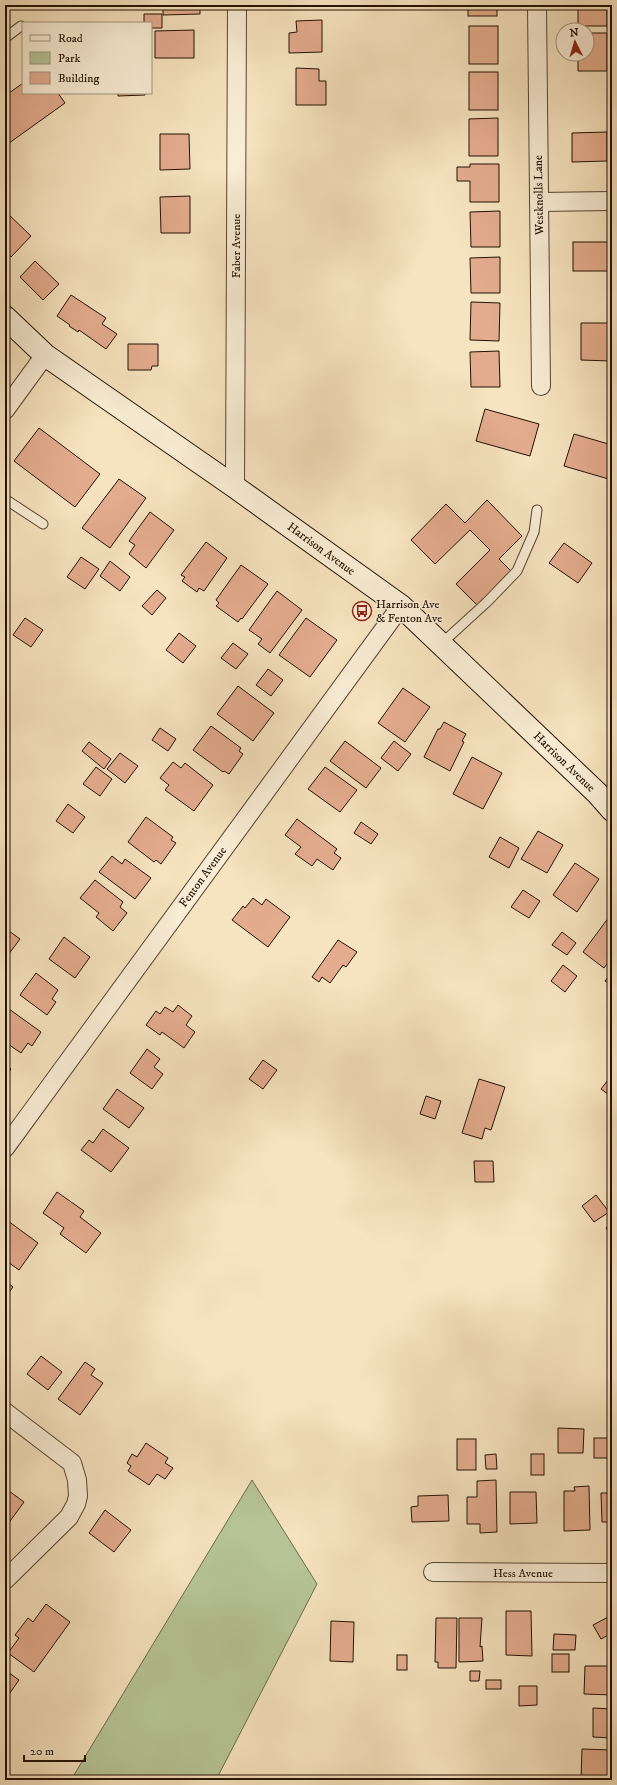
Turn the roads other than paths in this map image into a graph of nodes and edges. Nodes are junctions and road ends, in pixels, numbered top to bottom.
1 (237, 5) edge
2 (537, 5) edge
3 (21, 26) dead end
4 (5, 38) edge
5 (612, 201) edge
6 (539, 202) junction
7 (5, 317) edge
8 (45, 355) junction
9 (541, 386) dead end
10 (5, 410) edge
11 (235, 487) junction
12 (5, 499) edge
13 (537, 510) dead end
14 (43, 524) dead end
15 (401, 606) junction
16 (440, 644) junction
17 (612, 810) edge
18 (5, 1148) edge
19 (5, 1412) edge
20 (433, 1572) dead end
21 (612, 1573) edge
22 (5, 1580) edge

1 - 11 street, Faber Avenue
2 - 6 street, Westknolls Lane
3 - 4 lane
5 - 6 street
6 - 9 street, Westknolls Lane
7 - 8 main road, Harrison Avenue
8 - 10 street
8 - 11 main road, Harrison Avenue
11 - 15 main road, Harrison Avenue
12 - 14 lane
13 - 16 lane
15 - 16 main road, Harrison Avenue
15 - 18 street, Fenton Avenue
16 - 17 main road, Harrison Avenue
19 - 22 street
20 - 21 street, Hess Avenue

